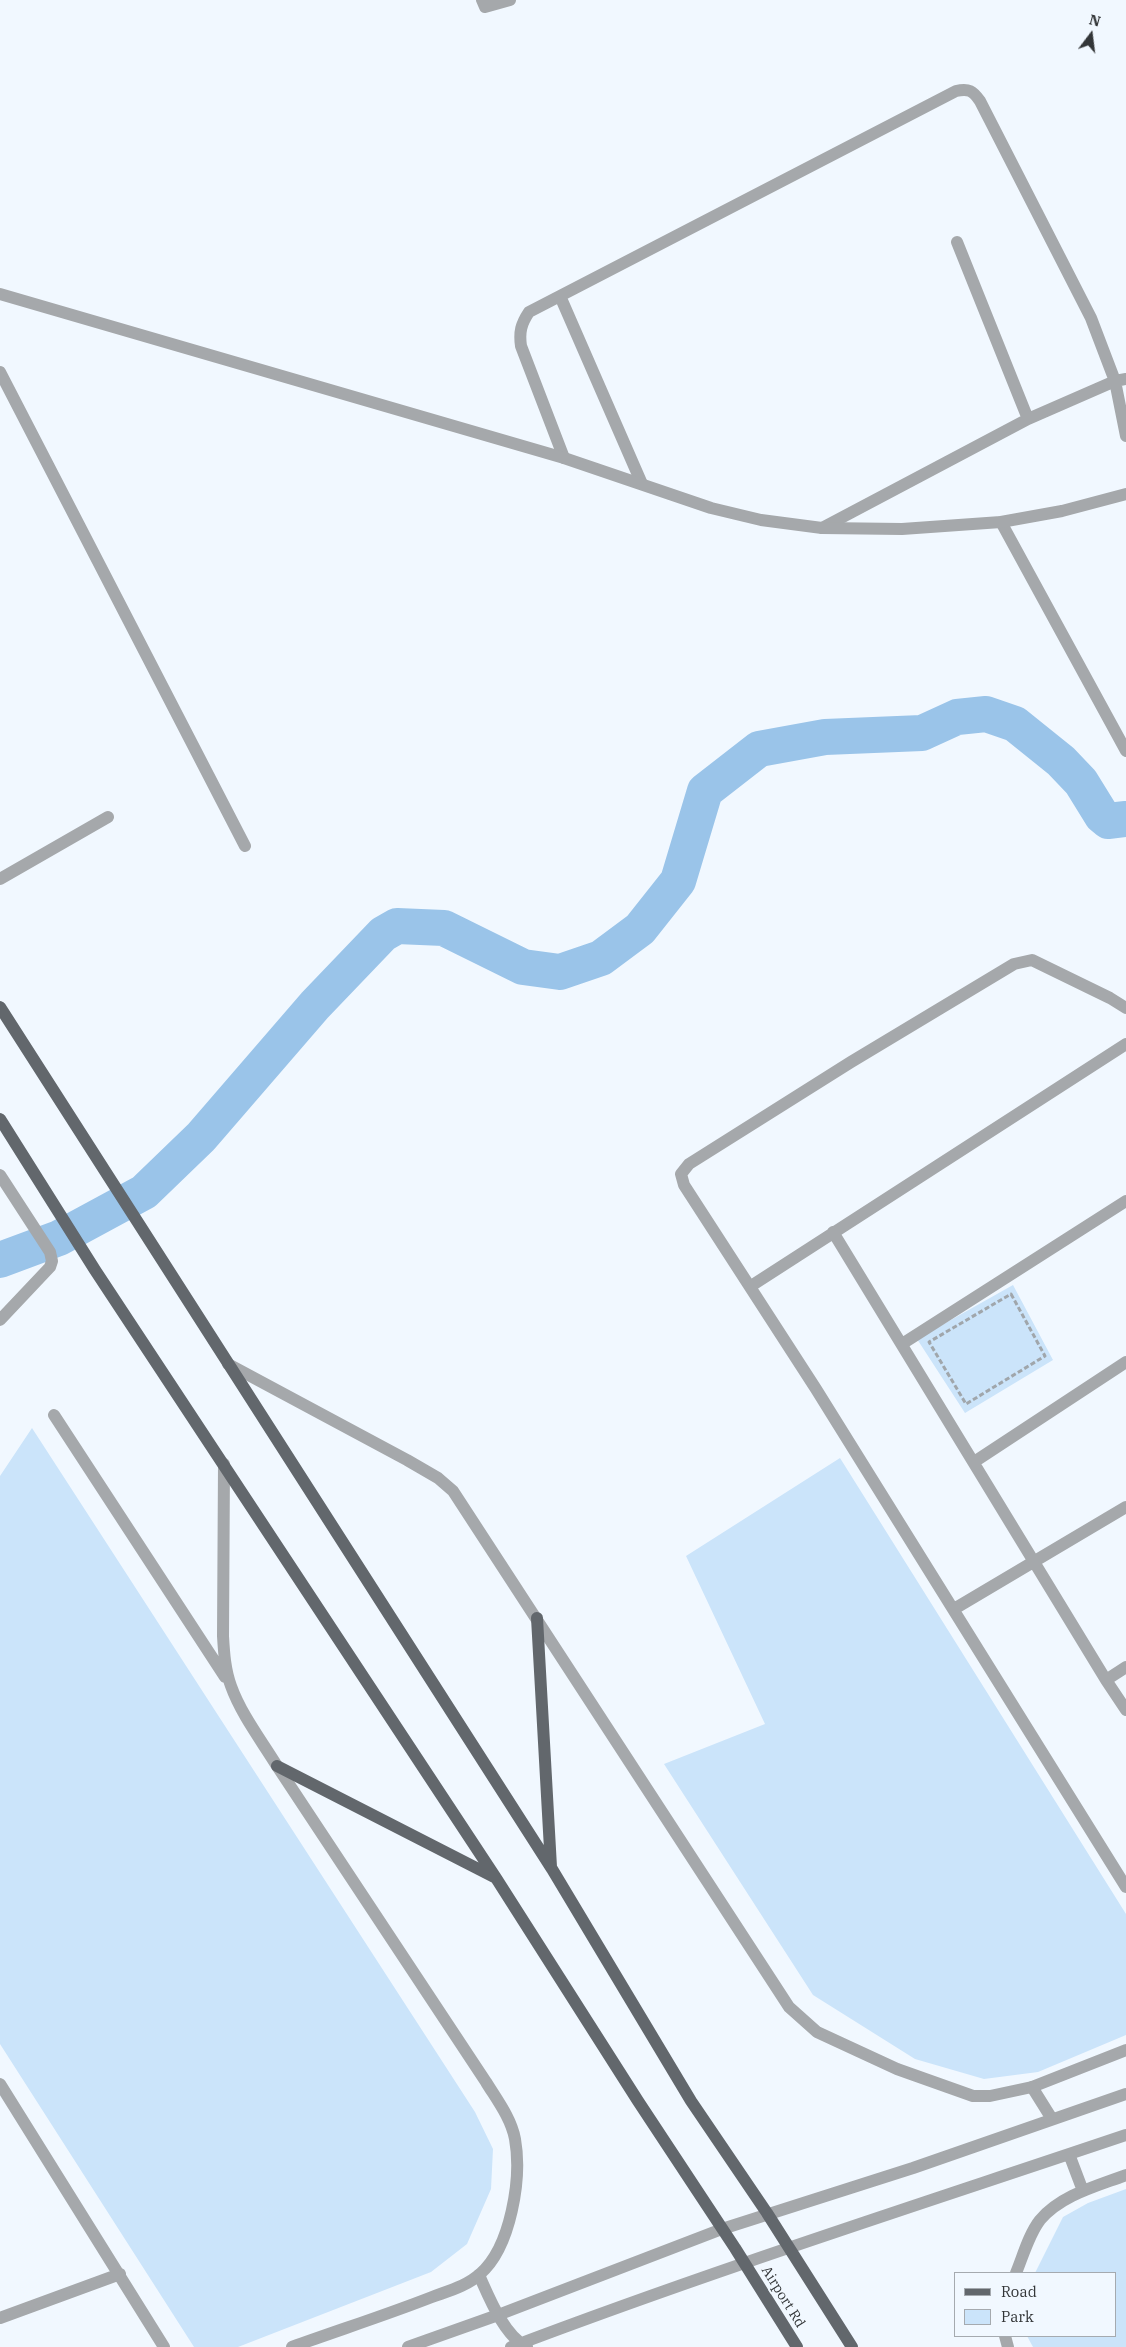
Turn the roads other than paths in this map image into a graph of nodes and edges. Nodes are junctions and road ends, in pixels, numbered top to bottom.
1 (482, 0) edge
2 (510, 0) edge
3 (957, 242) dead end
4 (0, 294) edge
5 (560, 296) junction
6 (0, 372) edge
7 (1120, 380) edge
8 (1028, 419) junction
9 (1126, 436) edge
10 (564, 458) junction
11 (642, 484) junction
12 (1126, 494) edge
13 (1001, 522) junction
14 (822, 528) junction
15 (1126, 751) edge
16 (108, 817) dead end
17 (245, 846) dead end
18 (0, 879) edge
19 (0, 1007) edge
20 (1126, 1008) edge
21 (1126, 1044) edge
22 (0, 1119) edge
23 (0, 1175) edge
24 (1126, 1201) edge
25 (833, 1232) junction
26 (751, 1286) junction
27 (0, 1320) edge
28 (902, 1344) junction
29 (1126, 1362) edge
30 (228, 1364) junction
31 (54, 1415) dead end
32 (974, 1462) junction
33 (224, 1464) junction
34 (1126, 1507) edge
35 (1033, 1561) junction
36 (954, 1609) junction
37 (537, 1618) junction
38 (1126, 1667) edge
39 (1106, 1680) junction
40 (230, 1686) junction
41 (1126, 1710) edge
42 (277, 1766) junction
43 (552, 1869) junction
44 (496, 1878) junction
45 (1126, 1887) edge
46 (1126, 2050) edge
47 (0, 2084) edge
48 (1032, 2088) junction
49 (1126, 2094) edge
50 (1052, 2119) junction
51 (1126, 2135) edge
52 (1069, 2154) junction
53 (1126, 2175) edge
54 (1083, 2191) junction
55 (767, 2213) junction
56 (722, 2229) junction
57 (788, 2246) junction
58 (744, 2263) junction
59 (1016, 2272) edge
60 (120, 2274) junction
61 (479, 2275) junction
62 (498, 2315) junction
63 (0, 2318) edge
64 (519, 2346) edge
65 (164, 2347) edge
66 (292, 2347) edge
67 (408, 2347) edge
68 (797, 2347) edge
69 (852, 2347) edge

1 - 2 street
3 - 8 street
4 - 10 street
5 - 7 street
5 - 10 street
5 - 11 street
6 - 17 street
7 - 8 street
7 - 9 street
8 - 14 street
10 - 11 street
11 - 14 street
12 - 13 street
13 - 14 street
13 - 15 street
16 - 18 street
19 - 30 main road
20 - 26 street
21 - 25 street
22 - 33 main road, Airport Rd
23 - 27 street
24 - 28 street
25 - 26 street
25 - 28 street
26 - 36 street
28 - 32 street
29 - 32 street
30 - 37 street
30 - 43 main road
31 - 40 street
32 - 35 street
33 - 40 street
33 - 44 main road, Airport Rd
34 - 35 street
35 - 36 street
35 - 39 street
36 - 45 street
37 - 43 main road
37 - 48 street
38 - 39 street
39 - 41 street
40 - 42 street
42 - 44 main road
42 - 61 street
43 - 55 main road
44 - 56 main road, Airport Rd
46 - 48 street
47 - 60 street
48 - 50 street
49 - 50 street
50 - 55 street
51 - 52 street
52 - 54 street
52 - 57 street
53 - 54 street
54 - 59 street
55 - 56 street
55 - 57 main road
56 - 58 main road, Airport Rd
56 - 62 street
57 - 58 street
57 - 69 main road
58 - 64 street
58 - 68 main road, Airport Rd
60 - 63 street
60 - 65 street
61 - 62 street
61 - 66 street
62 - 64 street
62 - 67 street

